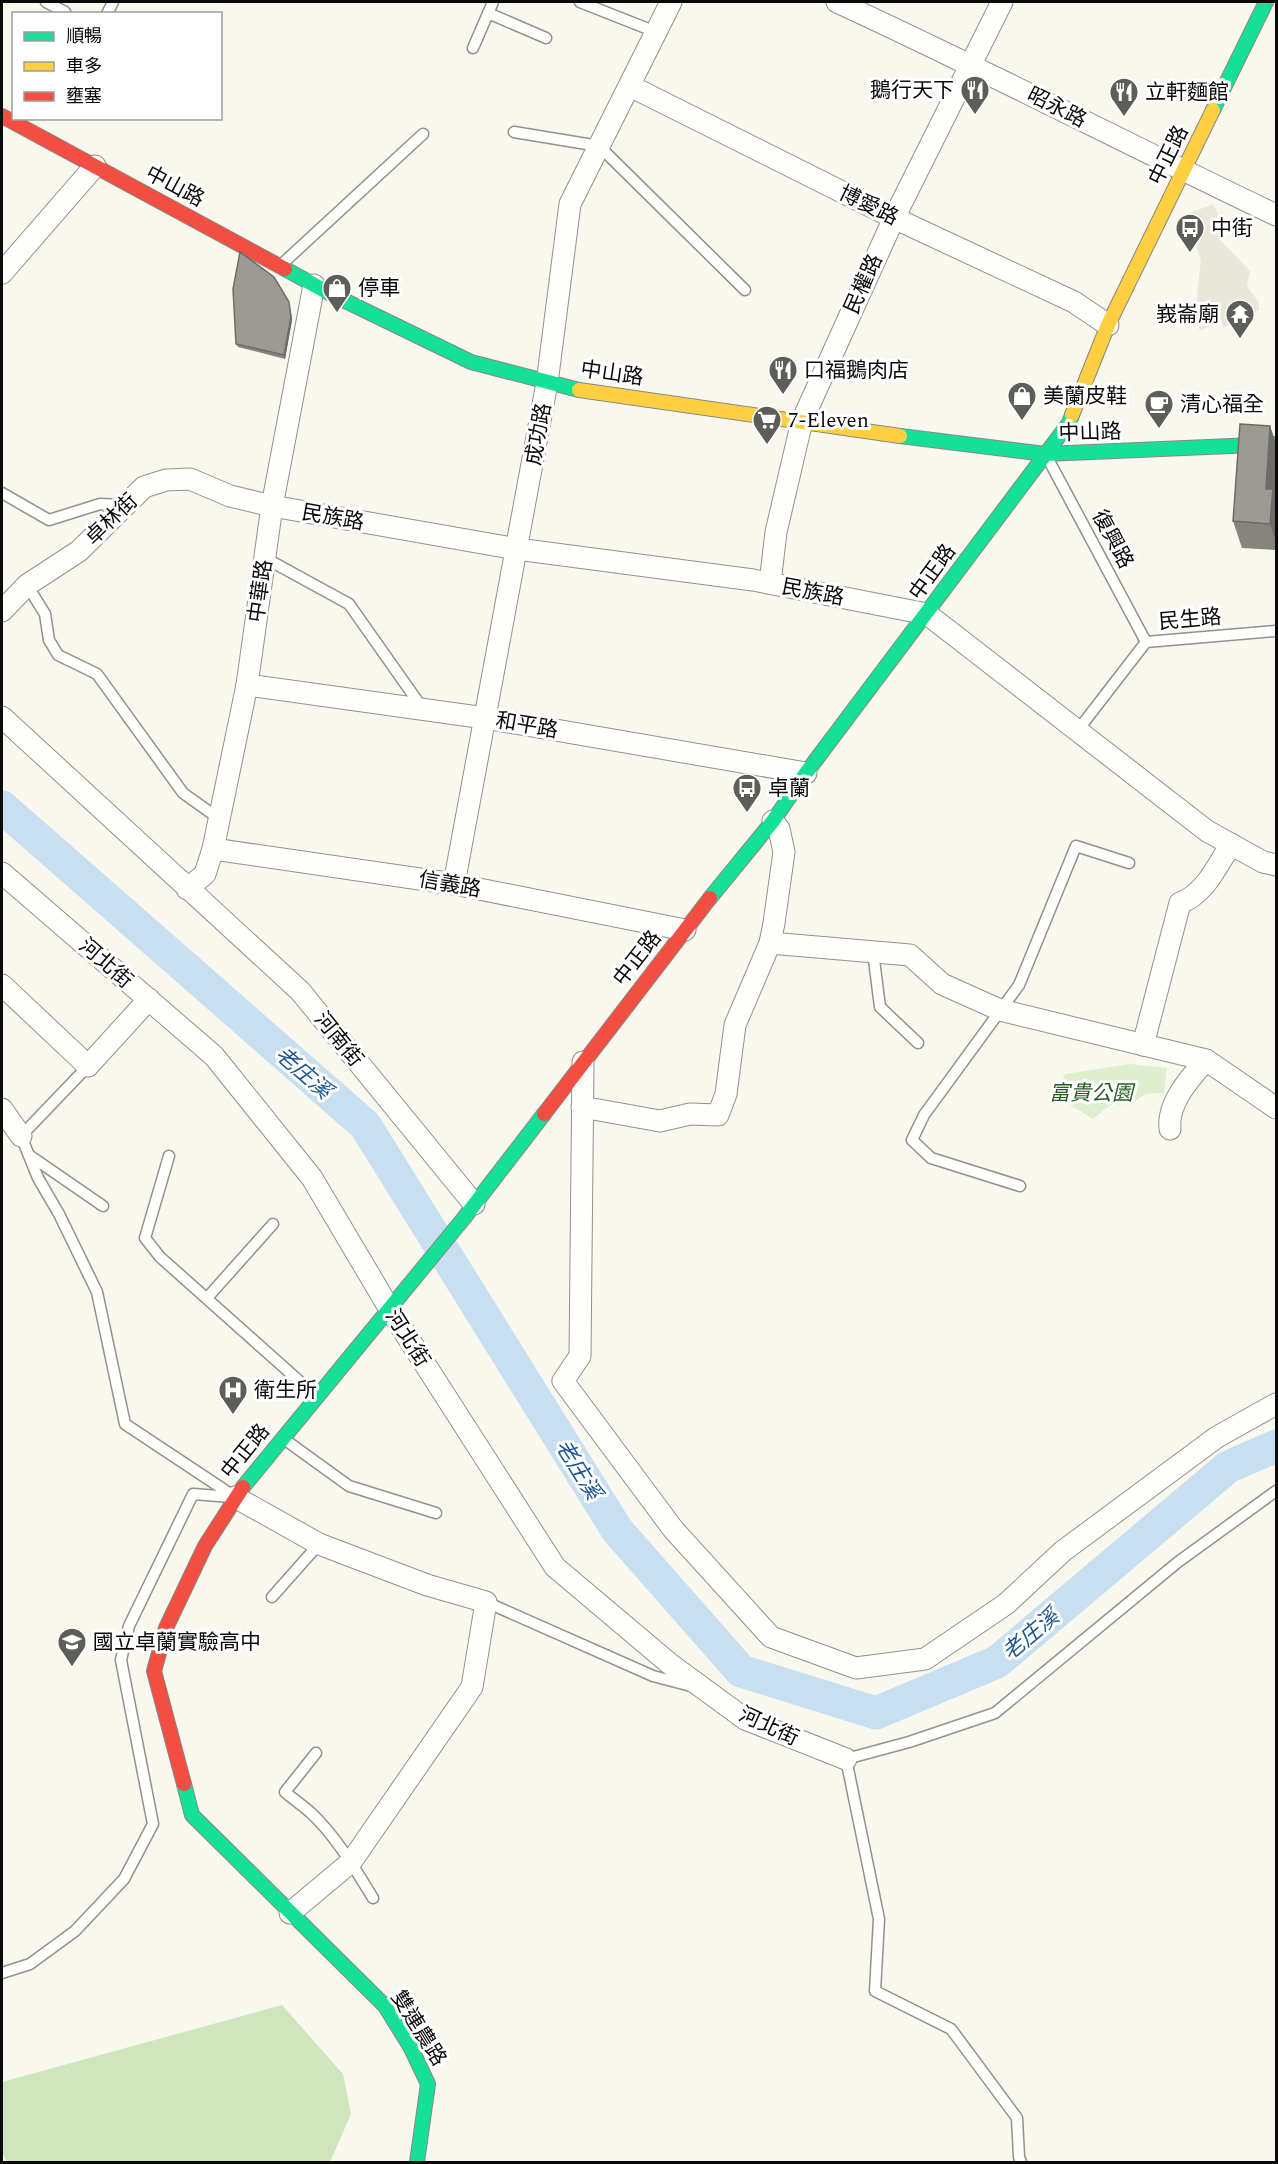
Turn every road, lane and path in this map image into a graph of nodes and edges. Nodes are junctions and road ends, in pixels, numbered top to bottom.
1 (46, 2) edge
2 (493, 2) edge
3 (580, 2) edge
4 (671, 2) edge
5 (837, 2) edge
6 (1002, 2) edge
7 (1266, 2) edge
8 (64, 12) edge
9 (488, 13) junction
10 (656, 32) junction
11 (546, 38) dead end
12 (473, 48) dead end
13 (971, 64) junction
14 (630, 86) junction
15 (13, 120) edge
16 (514, 132) dead end
17 (423, 134) dead end
18 (598, 146) junction
19 (95, 166) junction
20 (1183, 171) junction
21 (1276, 214) edge
22 (894, 218) junction
23 (280, 266) junction
24 (2, 273) edge
25 (314, 285) junction
26 (745, 290) dead end
27 (1108, 325) junction
28 (548, 383) junction
29 (801, 422) junction
30 (1276, 444) edge
31 (1045, 454) junction
32 (2, 493) edge
33 (125, 505) junction
34 (272, 506) junction
35 (517, 549) junction
36 (265, 558) junction
37 (770, 583) junction
38 (27, 585) junction
39 (2, 611) edge
40 (927, 614) junction
41 (1276, 631) edge
42 (1146, 642) junction
43 (247, 685) junction
44 (423, 710) junction
45 (2, 717) edge
46 (485, 718) junction
47 (1078, 730) junction
48 (806, 773) junction
49 (218, 818) junction
50 (773, 821) junction
51 (1231, 844) junction
52 (213, 849) junction
53 (1129, 863) dead end
54 (1276, 865) edge
55 (2, 873) edge
56 (454, 884) junction
57 (187, 889) junction
58 (685, 930) junction
59 (770, 944) junction
60 (873, 952) junction
61 (2, 985) edge
62 (149, 999) junction
63 (1000, 1010) junction
64 (918, 1043) dead end
65 (1143, 1045) junction
66 (1206, 1060) junction
67 (583, 1062) junction
68 (88, 1066) junction
69 (582, 1107) junction
70 (1276, 1108) edge
71 (2, 1110) edge
72 (1170, 1129) dead end
73 (25, 1145) junction
74 (169, 1156) dead end
75 (1020, 1186) dead end
76 (103, 1206) dead end
77 (469, 1211) junction
78 (273, 1224) dead end
79 (207, 1298) junction
80 (389, 1308) junction
81 (316, 1397) junction
82 (1276, 1404) edge
83 (283, 1438) junction
84 (1276, 1491) edge
85 (235, 1497) junction
86 (436, 1513) dead end
87 (319, 1544) junction
88 (272, 1597) dead end
89 (486, 1602) junction
90 (706, 1690) junction
91 (316, 1753) dead end
92 (846, 1759) junction
93 (351, 1862) junction
94 (373, 1898) dead end
95 (291, 1913) junction
96 (2, 1973) edge
97 (417, 2163) edge
98 (1021, 2163) edge

1 - 8 lane
2 - 9 lane
3 - 10 lane
4 - 10 street, 成功路
5 - 13 street, 昭永路
6 - 13 street, 民權路
7 - 20 street, 中正路
9 - 11 lane
9 - 12 lane
10 - 14 street, 成功路
13 - 20 street, 昭永路
13 - 22 street, 民權路
14 - 18 street, 成功路
14 - 22 street, 博愛路
15 - 19 street, 中山路
16 - 18 lane
17 - 23 lane
18 - 26 lane
18 - 28 street, 成功路
19 - 23 street, 中山路
19 - 24 street
20 - 21 street, 昭永路
20 - 27 street, 中正路
22 - 27 street, 博愛路
22 - 29 street, 民權路
23 - 25 street, 中山路
25 - 28 street, 中山路
25 - 34 street, 中華路
27 - 31 street, 中正路
28 - 29 street, 中山路
28 - 35 street, 成功路
29 - 31 street, 中山路
29 - 37 street, 民權路
30 - 31 street, 中山路
31 - 40 street, 中正路
31 - 42 lane, 復興路
32 - 33 lane
33 - 34 street, 卓林街
33 - 38 street, 卓林街
34 - 35 street, 民族路
34 - 36 street, 中華路
35 - 37 street, 民族路
35 - 46 street, 成功路
36 - 43 street, 中華路
36 - 44 lane
37 - 40 street, 民族路
38 - 39 street, 卓林街
38 - 49 lane
40 - 47 street, 民族路
40 - 48 street, 中正路
41 - 42 lane, 民生路
42 - 47 lane, 民生路
43 - 44 street, 和平路
43 - 49 street, 中華路
44 - 46 street, 和平路
45 - 57 street, 河南街
46 - 48 street, 和平路
46 - 56 street, 成功路
47 - 51 street, 民族路
48 - 50 street, 中正路
49 - 52 street, 中華路
50 - 58 street, 中正路
50 - 59 street
51 - 54 street, 民族路
51 - 65 street
52 - 56 street, 信義路
52 - 57 street, 中華路
53 - 63 lane
55 - 62 street, 河北街
56 - 58 street, 信義路
57 - 77 street, 河南街
58 - 67 street, 中正路
59 - 60 street
59 - 69 street
60 - 63 street
60 - 64 lane
61 - 68 street
62 - 68 street
62 - 80 street, 河北街
63 - 65 street
63 - 75 lane
65 - 66 street
66 - 70 street
66 - 72 street
67 - 69 street
67 - 77 street, 中正路
68 - 73 lane
69 - 82 street
71 - 73 street
73 - 76 lane
73 - 85 lane
74 - 79 lane
77 - 80 street, 中正路
78 - 79 lane
79 - 81 lane
80 - 81 street, 中正路
80 - 90 street, 河北街
81 - 83 street, 中正路
83 - 85 street, 中正路
83 - 86 lane
84 - 92 lane
85 - 87 street
85 - 95 street, 中正路
85 - 96 lane
87 - 88 lane
87 - 89 street
89 - 90 lane
89 - 93 street
90 - 92 street, 河北街
91 - 93 lane
92 - 98 lane
93 - 94 lane
93 - 95 street
95 - 97 street, 雙連農路

